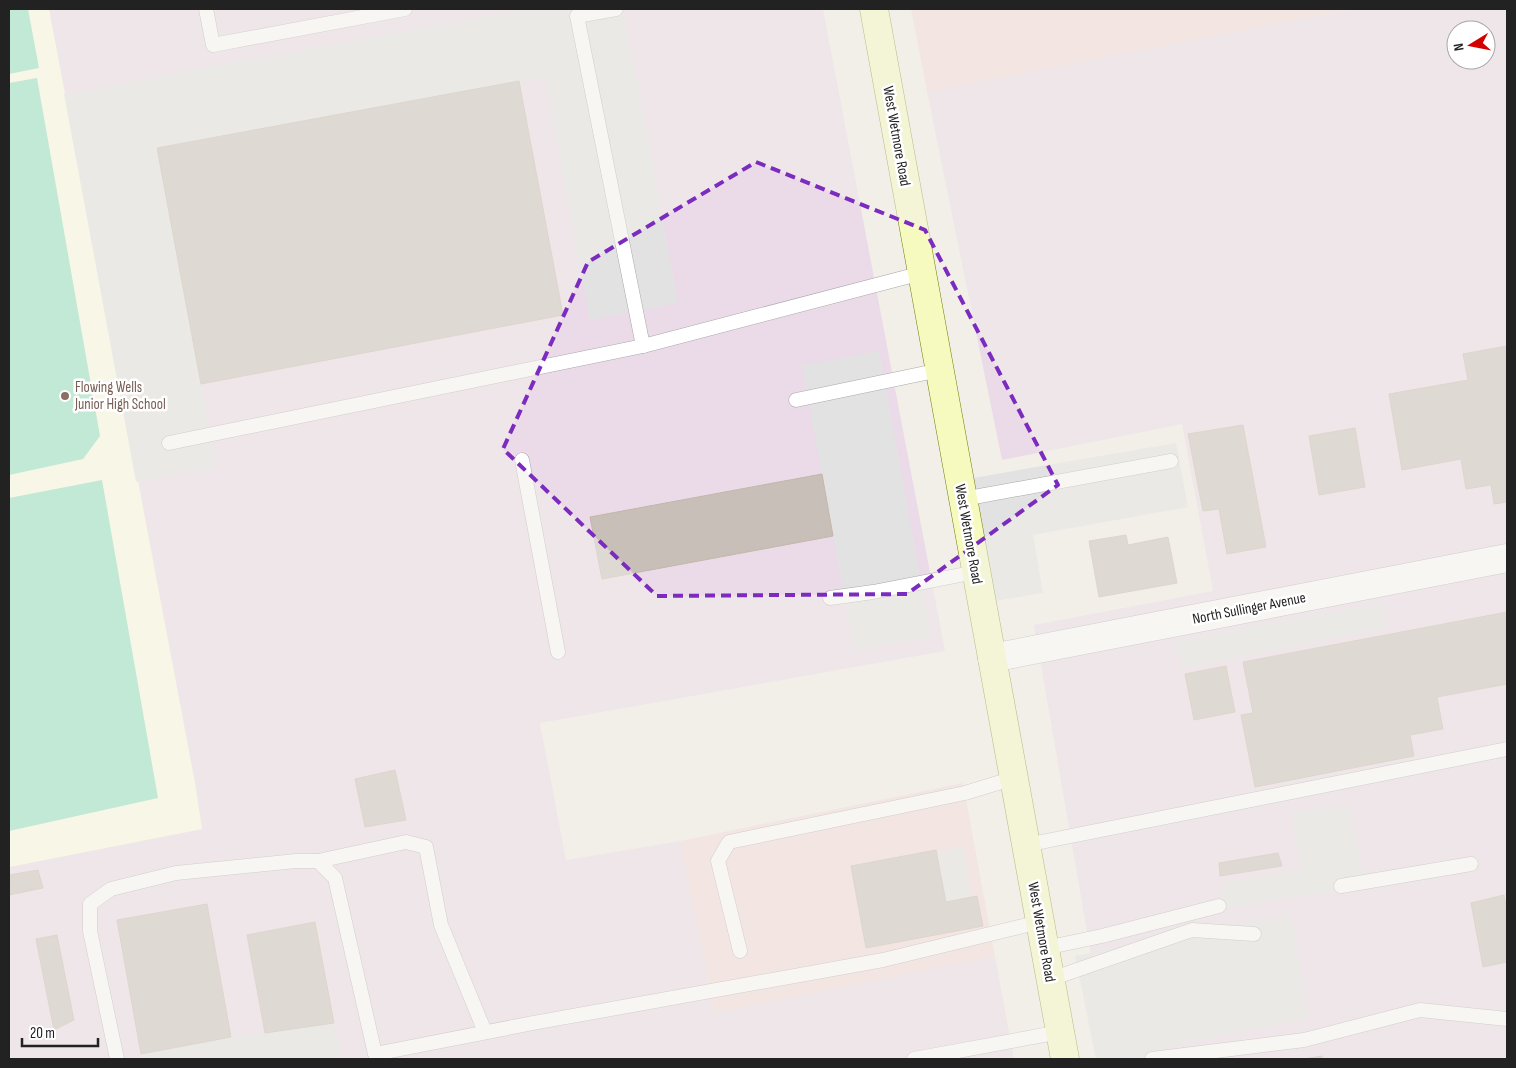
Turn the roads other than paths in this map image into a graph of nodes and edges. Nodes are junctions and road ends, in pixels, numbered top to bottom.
1 (206, 9) edge
2 (405, 9) edge
3 (616, 9) edge
4 (874, 9) edge
5 (922, 273) junction
6 (643, 346) junction
7 (940, 370) junction
8 (796, 400) dead end
9 (169, 443) dead end
10 (522, 460) dead end
11 (1170, 461) dead end
12 (963, 499) junction
13 (1507, 558) edge
14 (976, 572) junction
15 (830, 598) dead end
16 (558, 652) dead end
17 (992, 658) junction
18 (1507, 749) edge
19 (1014, 778) junction
20 (1026, 845) junction
21 (318, 862) junction
22 (1471, 864) dead end
23 (1341, 886) dead end
24 (1219, 906) dead end
25 (1254, 934) dead end
26 (1042, 935) junction
27 (740, 951) dead end
28 (1051, 980) junction
29 (1507, 1019) edge
30 (486, 1032) junction
31 (1060, 1032) junction
32 (117, 1059) edge
33 (914, 1059) edge
34 (1065, 1059) edge
35 (1152, 1059) edge

1 - 2 lane
3 - 6 lane
4 - 5 street, West Wetmore Road
5 - 6 lane
5 - 7 street, West Wetmore Road
6 - 9 lane
7 - 8 lane
7 - 12 street, West Wetmore Road
10 - 16 lane
11 - 12 lane
12 - 14 street, West Wetmore Road
13 - 17 street, North Sullinger Avenue
14 - 15 lane
14 - 17 street, West Wetmore Road
17 - 19 street, West Wetmore Road
18 - 20 lane
19 - 20 street, West Wetmore Road
19 - 27 lane
20 - 26 street, West Wetmore Road
21 - 30 lane
21 - 30 lane
21 - 32 lane
22 - 23 lane
24 - 26 lane
25 - 28 lane
26 - 28 street, West Wetmore Road
26 - 30 lane
28 - 31 street, West Wetmore Road
29 - 35 lane
31 - 33 lane
31 - 34 street, West Wetmore Road

